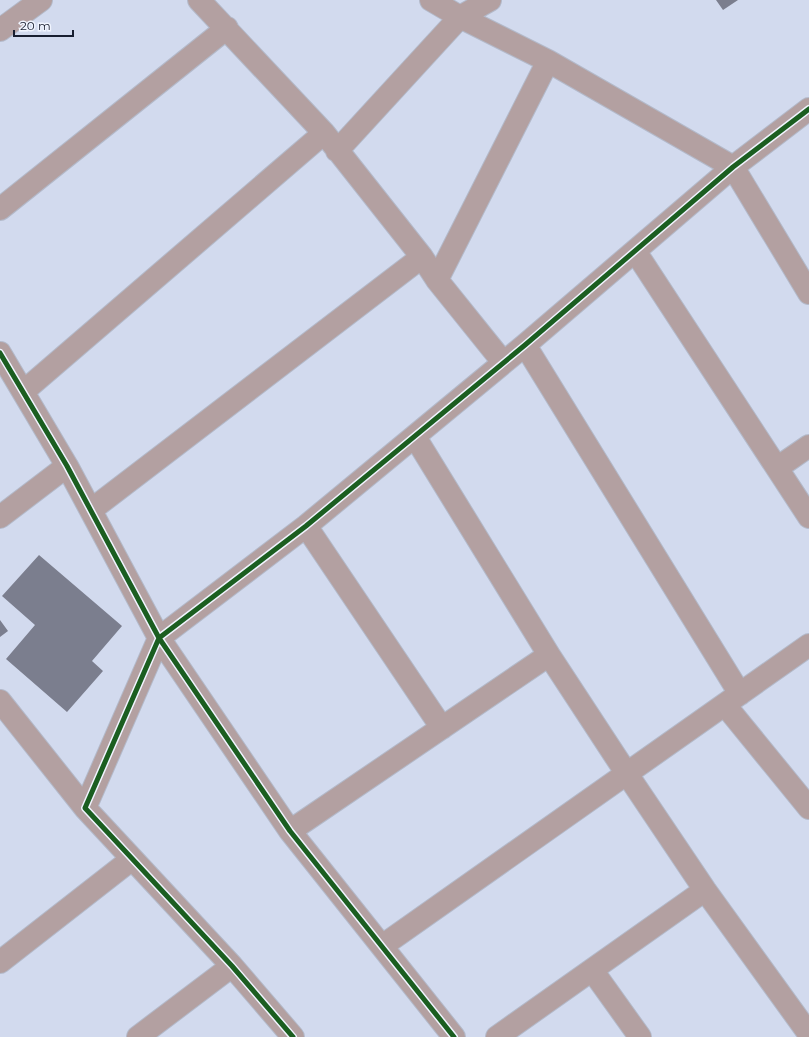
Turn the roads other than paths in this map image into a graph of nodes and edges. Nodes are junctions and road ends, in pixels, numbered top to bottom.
1 (41, 0) edge
2 (199, 0) edge
3 (431, 0) edge
4 (490, 0) edge
5 (460, 17) junction
6 (226, 28) junction
7 (0, 30) edge
8 (548, 61) junction
9 (809, 109) edge
10 (324, 133) junction
11 (337, 150) junction
12 (733, 167) junction
13 (0, 209) edge
14 (635, 252) junction
15 (422, 257) junction
16 (437, 280) junction
17 (809, 293) edge
18 (525, 346) junction
19 (0, 354) edge
20 (503, 362) junction
21 (24, 391) junction
22 (415, 436) junction
23 (809, 446) edge
24 (67, 466) junction
25 (777, 468) junction
26 (91, 510) junction
27 (0, 517) edge
28 (809, 517) edge
29 (306, 526) junction
30 (159, 638) junction
31 (809, 645) edge
32 (549, 655) junction
33 (732, 699) junction
34 (0, 701) edge
35 (442, 728) junction
36 (627, 774) junction
37 (85, 808) junction
38 (809, 808) edge
39 (290, 831) junction
40 (132, 859) junction
41 (704, 890) junction
42 (382, 946) junction
43 (1, 960) edge
44 (232, 966) junction
45 (592, 970) junction
46 (809, 1034) edge
47 (138, 1037) edge
48 (292, 1037) edge
49 (454, 1037) edge
50 (497, 1037) edge
51 (640, 1037) edge

1 - 7 street
2 - 6 street
3 - 5 street
4 - 5 street
5 - 8 street
5 - 11 street
6 - 10 street
6 - 13 street
8 - 12 street
8 - 16 street
9 - 12 street
10 - 11 street
10 - 21 street
11 - 15 street
12 - 14 street
12 - 17 street
14 - 18 street
14 - 25 street
15 - 16 street
15 - 26 street
16 - 20 street
18 - 20 street
18 - 33 street
19 - 21 street
20 - 22 street
21 - 24 street
22 - 29 street
22 - 32 street
23 - 25 street
24 - 26 street
24 - 27 street
25 - 28 street
26 - 30 street
29 - 30 street
29 - 35 street
30 - 37 street
30 - 39 street
31 - 33 street
32 - 35 street
32 - 36 street
33 - 36 street
33 - 38 street
34 - 37 street
35 - 39 street
36 - 41 street
36 - 42 street
37 - 40 street
39 - 42 street
40 - 43 street
40 - 44 street
41 - 45 street
41 - 46 street
42 - 49 street
44 - 47 street
44 - 48 street
45 - 50 street
45 - 51 street

